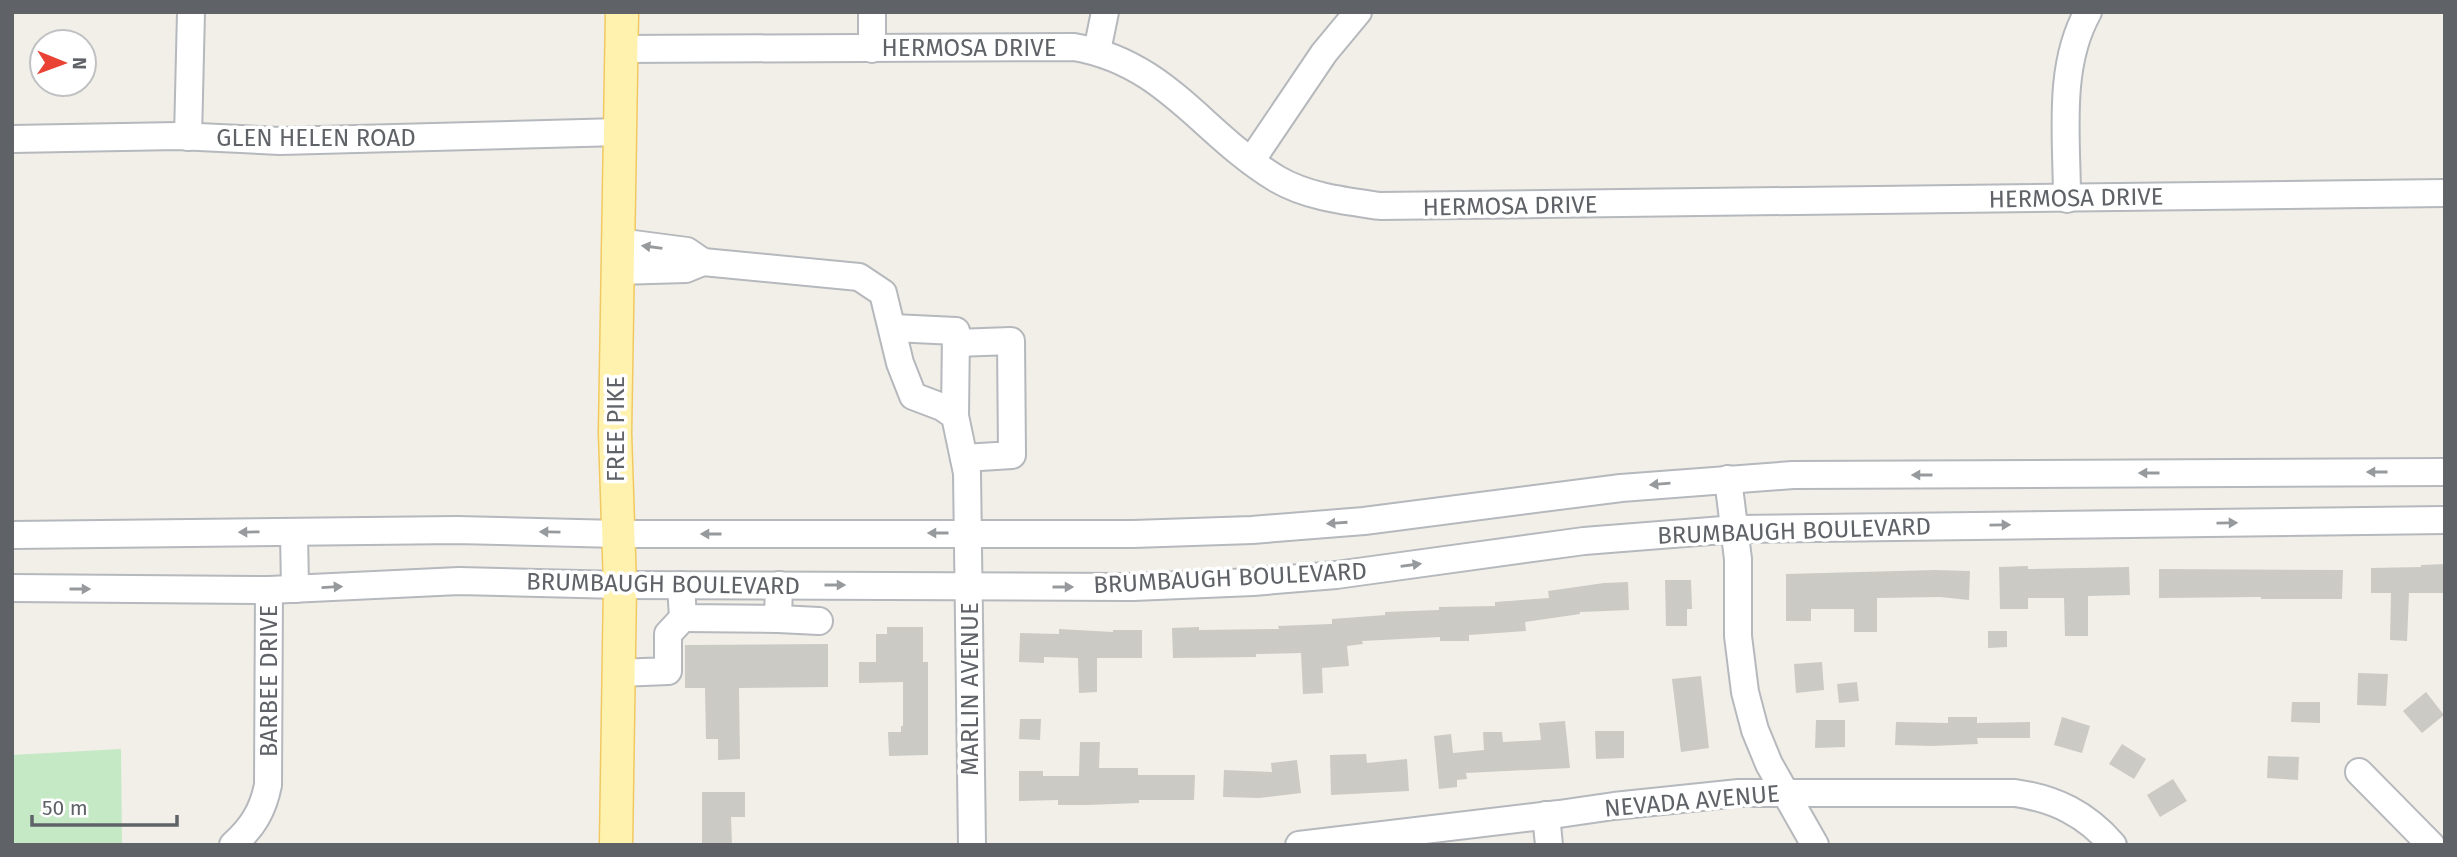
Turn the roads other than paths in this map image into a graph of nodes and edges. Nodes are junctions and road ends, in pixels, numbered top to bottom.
1 (191, 12) edge
2 (622, 12) edge
3 (872, 12) edge
4 (1105, 12) edge
5 (1358, 12) edge
6 (2088, 12) edge
7 (621, 49) junction
8 (873, 49) junction
9 (1097, 51) junction
10 (620, 132) junction
11 (188, 137) junction
12 (12, 139) edge
13 (1251, 161) junction
14 (2445, 193) edge
15 (2067, 199) junction
16 (617, 256) junction
17 (892, 328) junction
18 (956, 343) junction
19 (955, 416) junction
20 (964, 458) junction
21 (2445, 472) edge
22 (1728, 479) junction
23 (2445, 520) edge
24 (1736, 529) junction
25 (295, 532) junction
26 (969, 533) junction
27 (618, 534) junction
28 (12, 535) edge
29 (620, 585) junction
30 (681, 585) junction
31 (779, 585) junction
32 (970, 587) junction
33 (12, 589) edge
34 (282, 589) junction
35 (683, 618) junction
36 (778, 619) junction
37 (819, 621) dead end
38 (619, 673) junction
39 (2359, 772) dead end
40 (1784, 792) junction
41 (1546, 816) junction
42 (233, 845) edge
43 (615, 845) edge
44 (972, 845) edge
45 (1299, 845) edge
46 (1549, 845) edge
47 (1815, 845) edge
48 (2113, 845) edge
49 (2431, 845) edge

1 - 11 street
2 - 7 main road, FREE PIKE
3 - 8 street
4 - 9 street
5 - 13 street
6 - 15 street
7 - 8 street, HERMOSA DRIVE
7 - 10 main road, FREE PIKE
8 - 9 street, HERMOSA DRIVE
9 - 13 street, HERMOSA DRIVE
10 - 11 street, GLEN HELEN ROAD
10 - 16 main road, FREE PIKE
11 - 12 street, GLEN HELEN ROAD
13 - 15 street, HERMOSA DRIVE
14 - 15 street, HERMOSA DRIVE
16 - 17 street
16 - 27 main road, FREE PIKE
17 - 18 street
17 - 19 street
18 - 19 street, MARLIN AVENUE
18 - 20 street
19 - 20 street, MARLIN AVENUE
20 - 26 street, MARLIN AVENUE
21 -> 22 street, BRUMBAUGH BOULEVARD
22 - 24 street
22 -> 26 street, BRUMBAUGH BOULEVARD
24 -> 23 street, BRUMBAUGH BOULEVARD
32 -> 24 street, BRUMBAUGH BOULEVARD
24 - 40 street
27 -> 25 street, BRUMBAUGH BOULEVARD
25 -> 28 street, BRUMBAUGH BOULEVARD
25 - 34 street, BARBEE DRIVE
26 -> 27 street, BRUMBAUGH BOULEVARD
26 - 32 street, MARLIN AVENUE
27 - 29 main road, FREE PIKE
29 - 30 street, BRUMBAUGH BOULEVARD
34 -> 29 street, BRUMBAUGH BOULEVARD
29 - 38 main road, FREE PIKE
30 - 31 street, BRUMBAUGH BOULEVARD
30 - 35 street
31 -> 32 street, BRUMBAUGH BOULEVARD
31 - 36 street
32 - 44 street, MARLIN AVENUE
33 -> 34 street, BRUMBAUGH BOULEVARD
34 - 42 street, BARBEE DRIVE
35 - 36 street
35 - 38 street
36 - 37 street
38 - 43 main road, FREE PIKE
39 - 49 street
40 - 41 street, NEVADA AVENUE
40 - 47 street
40 - 48 street, NEVADA AVENUE
41 - 45 street, NEVADA AVENUE
41 - 46 street

